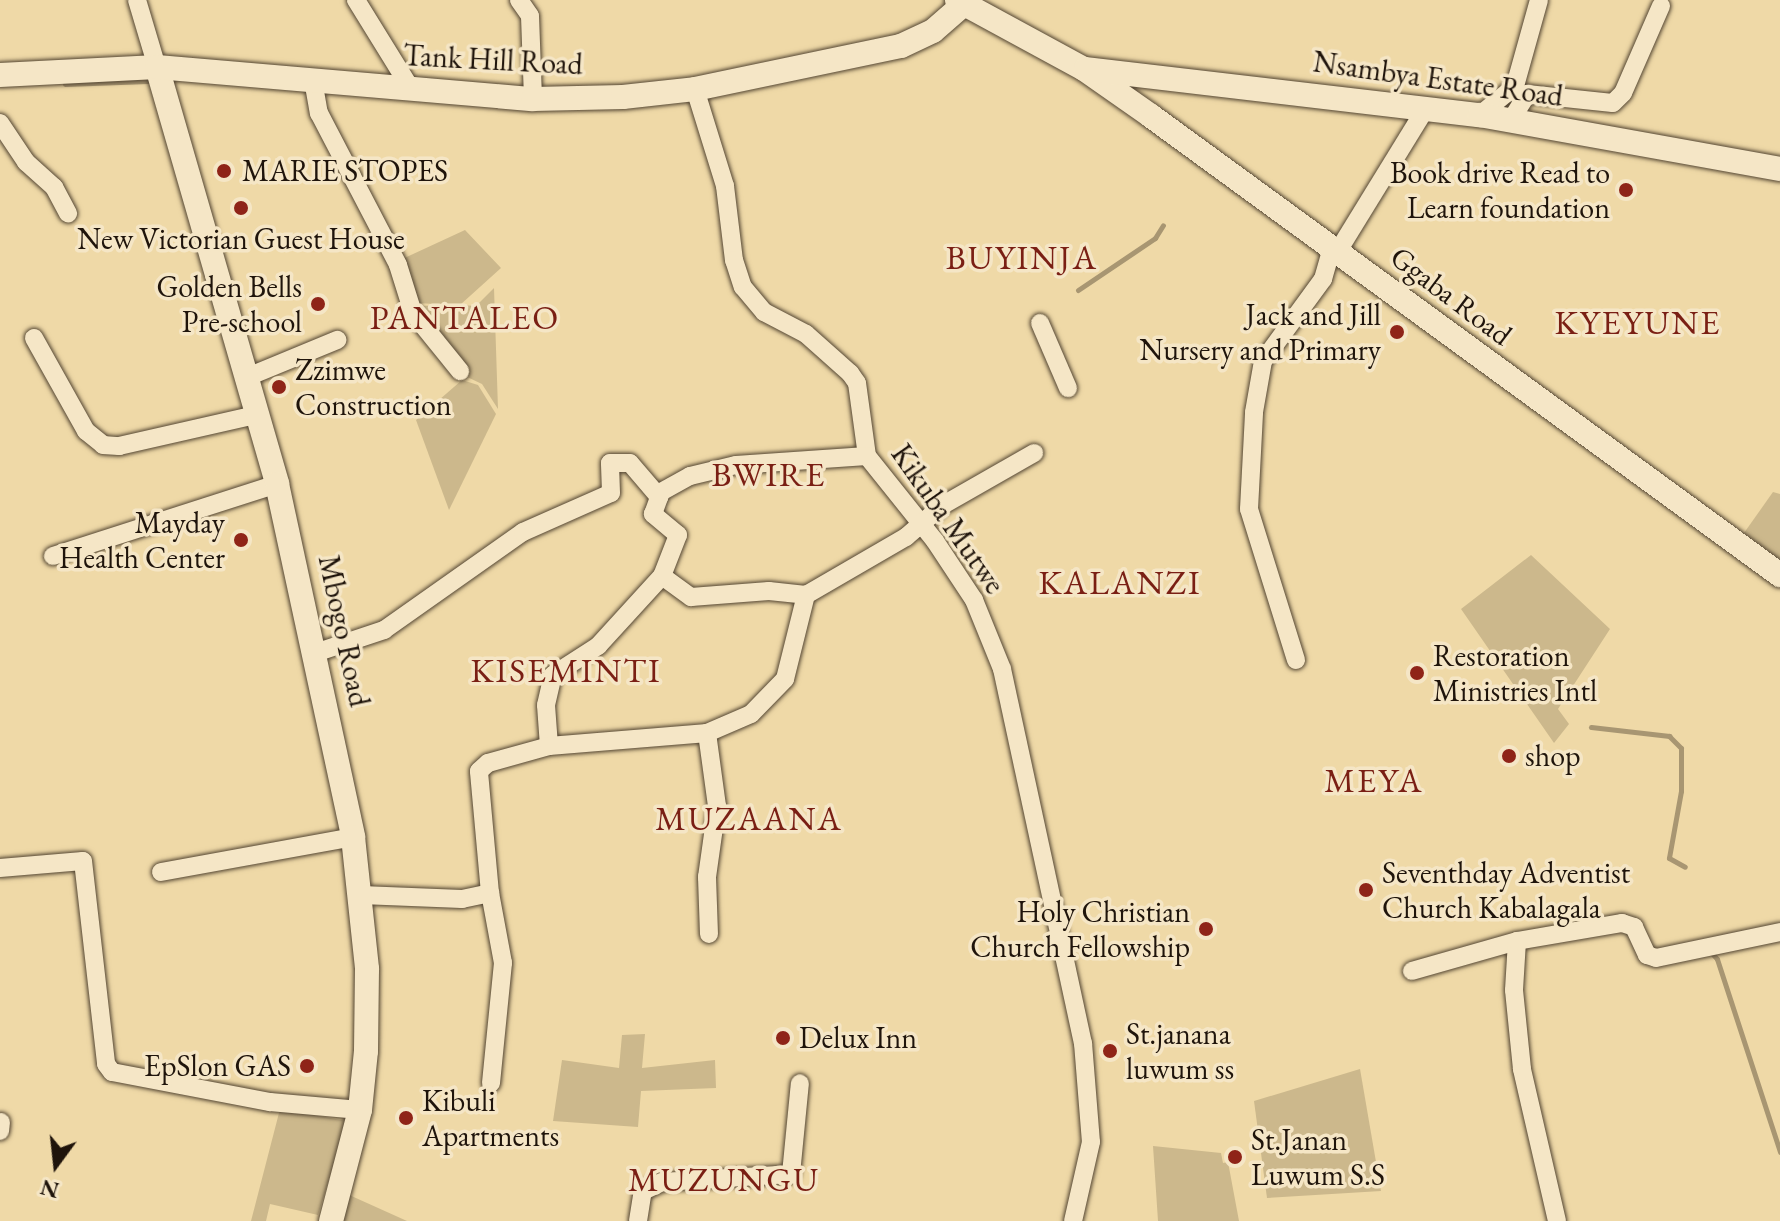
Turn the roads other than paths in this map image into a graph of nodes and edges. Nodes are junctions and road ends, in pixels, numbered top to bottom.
1 (137, 0) edge
2 (356, 0) edge
3 (519, 0) edge
4 (1539, 0) edge
5 (963, 1) edge
6 (1661, 6) dead end
7 (157, 67) junction
8 (1084, 69) junction
9 (0, 75) edge
10 (313, 80) junction
11 (411, 89) junction
12 (695, 89) junction
13 (533, 99) junction
14 (1426, 108) junction
15 (1480, 115) junction
16 (1511, 120) junction
17 (0, 123) edge
18 (1780, 169) edge
19 (68, 213) dead end
20 (1335, 250) junction
21 (1040, 323) dead end
22 (34, 338) dead end
23 (337, 340) dead end
24 (460, 371) dead end
25 (245, 378) junction
26 (1068, 388) dead end
27 (256, 415) junction
28 (1034, 453) dead end
29 (867, 456) junction
30 (277, 484) junction
31 (659, 497) junction
32 (919, 522) junction
33 (53, 556) dead end
34 (1780, 575) edge
35 (662, 576) junction
36 (806, 595) junction
37 (318, 652) junction
38 (1296, 660) dead end
39 (707, 733) junction
40 (549, 746) junction
41 (353, 837) junction
42 (0, 868) edge
43 (161, 872) dead end
44 (490, 893) junction
45 (361, 895) junction
46 (1780, 932) edge
47 (709, 934) dead end
48 (1517, 941) junction
49 (1412, 971) dead end
50 (491, 1083) dead end
51 (800, 1083) dead end
52 (360, 1110) junction
53 (1, 1122) edge
54 (0, 1131) edge
55 (331, 1221) edge
56 (638, 1221) edge
57 (1073, 1221) edge
58 (1557, 1221) edge

1 - 7 street
2 - 11 street
3 - 13 street
4 - 15 street
5 - 8 street, Ggaba Road
5 - 12 street, Tank Hill Road
6 - 16 street
7 - 9 street, Tank Hill Road
7 - 10 street, Tank Hill Road
7 - 25 street, Mbogo Road
8 - 14 street, Nsambya Estate Road
8 - 20 street, Ggaba Road
10 - 11 street, Tank Hill Road
10 - 24 street
11 - 13 street, Tank Hill Road
12 - 13 street, Tank Hill Road
12 - 29 street, Kikuba Mutwe
14 - 15 street, Nsambya Estate Road
14 - 20 street
15 - 16 street, Nsambya Estate Road
16 - 18 street, Nsambya Estate Road
17 - 19 street
20 - 34 street, Ggaba Road
20 - 38 street
21 - 26 street
22 - 27 street
23 - 25 street
25 - 27 street, Mbogo Road
27 - 30 street, Mbogo Road
28 - 32 street
29 - 31 street
29 - 32 street, Kikuba Mutwe
30 - 33 street
30 - 37 street, Mbogo Road
31 - 35 street
31 - 37 street
32 - 36 street
32 - 57 street, Kikuba Mutwe
35 - 36 street
35 - 40 street
36 - 39 street
37 - 41 street, Mbogo Road
39 - 40 street
39 - 47 street
40 - 44 street
41 - 43 street
41 - 45 street, Mbogo Road
42 - 52 street
44 - 45 street
44 - 50 street
45 - 52 street, Mbogo Road
46 - 48 street
48 - 49 street
48 - 58 street
51 - 56 street
52 - 55 street, Mbogo Road
53 - 54 street

